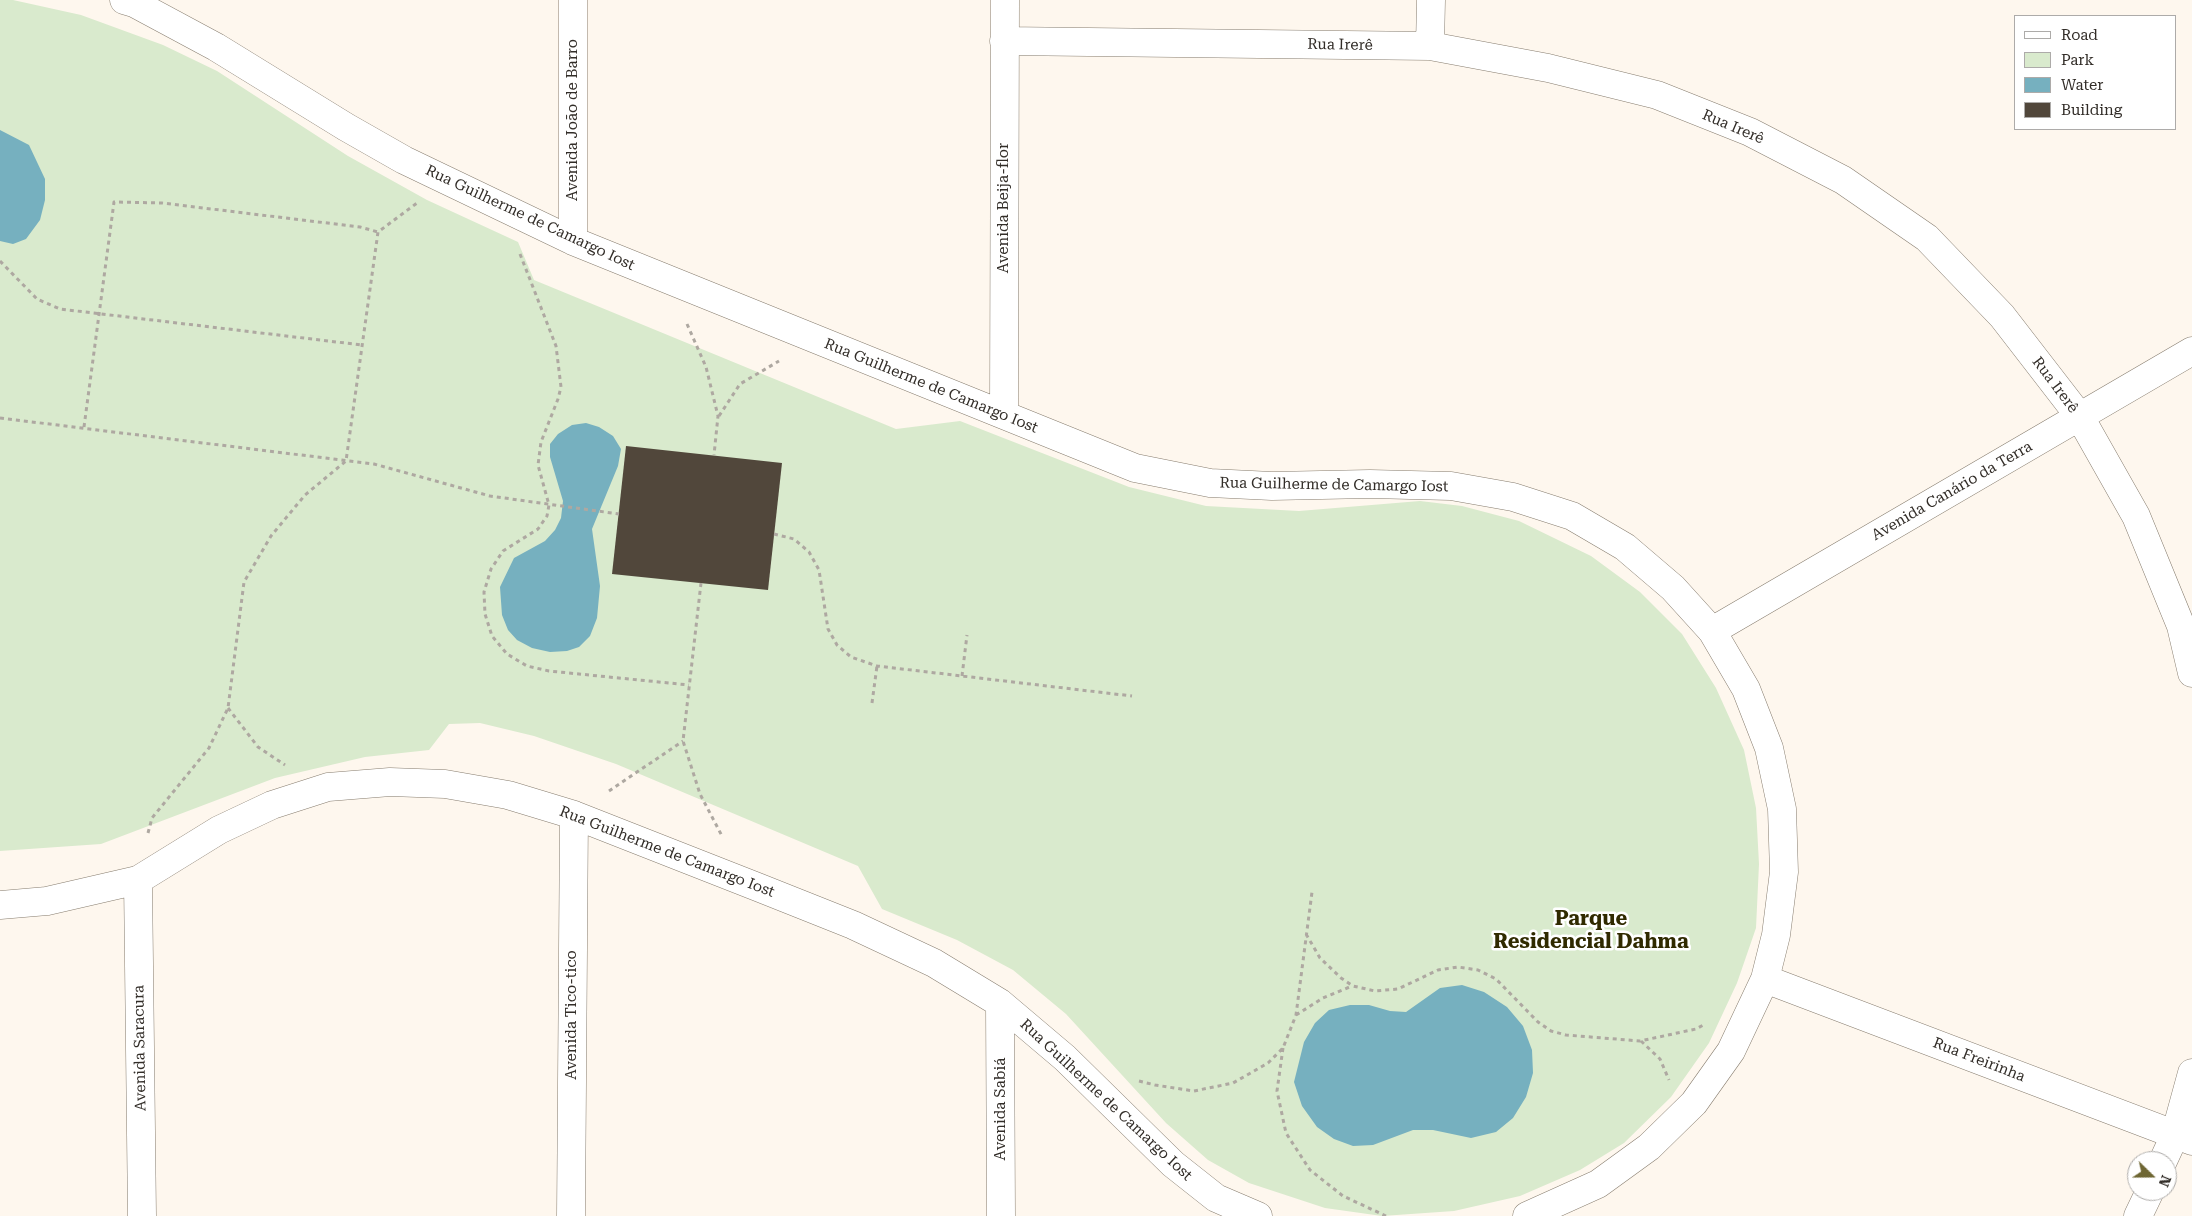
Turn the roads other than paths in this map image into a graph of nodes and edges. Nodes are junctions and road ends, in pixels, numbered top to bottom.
1 (573, 0) edge
2 (1005, 0) edge
3 (1431, 0) edge
4 (131, 1) edge
5 (1004, 41) junction
6 (1430, 46) junction
7 (573, 241) junction
8 (2192, 351) edge
9 (1004, 415) junction
10 (2080, 417) junction
11 (1712, 631) junction
12 (2192, 673) edge
13 (574, 815) junction
14 (138, 880) junction
15 (0, 905) edge
16 (1765, 979) junction
17 (1000, 1003) junction
18 (2192, 1073) edge
19 (2183, 1138) edge
20 (2172, 1151) edge
21 (2145, 1201) edge
22 (142, 1216) edge
23 (571, 1216) edge
24 (1001, 1216) edge
25 (1258, 1216) edge
26 (1527, 1216) edge
27 (2138, 1216) edge

1 - 7 street, Avenida João de Barro
2 - 5 street, Avenida Beija-flor
3 - 6 street
4 - 7 street, Rua Guilherme de Camargo Iost
5 - 6 street, Rua Irerê
5 - 9 street, Avenida Beija-flor
6 - 10 street, Rua Irerê
7 - 9 street, Rua Guilherme de Camargo Iost
8 - 10 street, Avenida Canário da Terra
9 - 11 street, Rua Guilherme de Camargo Iost
10 - 11 street, Avenida Canário da Terra
10 - 12 street, Rua Irerê
11 - 16 street, Rua Guilherme de Camargo Iost
13 - 14 street, Rua Guilherme de Camargo Iost
13 - 17 street, Rua Guilherme de Camargo Iost
13 - 23 street, Avenida Tico-tico
14 - 15 street, Rua Guilherme de Camargo Iost
14 - 22 street, Avenida Saracura
16 - 19 street, Rua Freirinha
16 - 26 street, Rua Guilherme de Camargo Iost
17 - 24 street, Avenida Sabiá
17 - 25 street, Rua Guilherme de Camargo Iost
18 - 19 street
19 - 20 street
21 - 27 street

